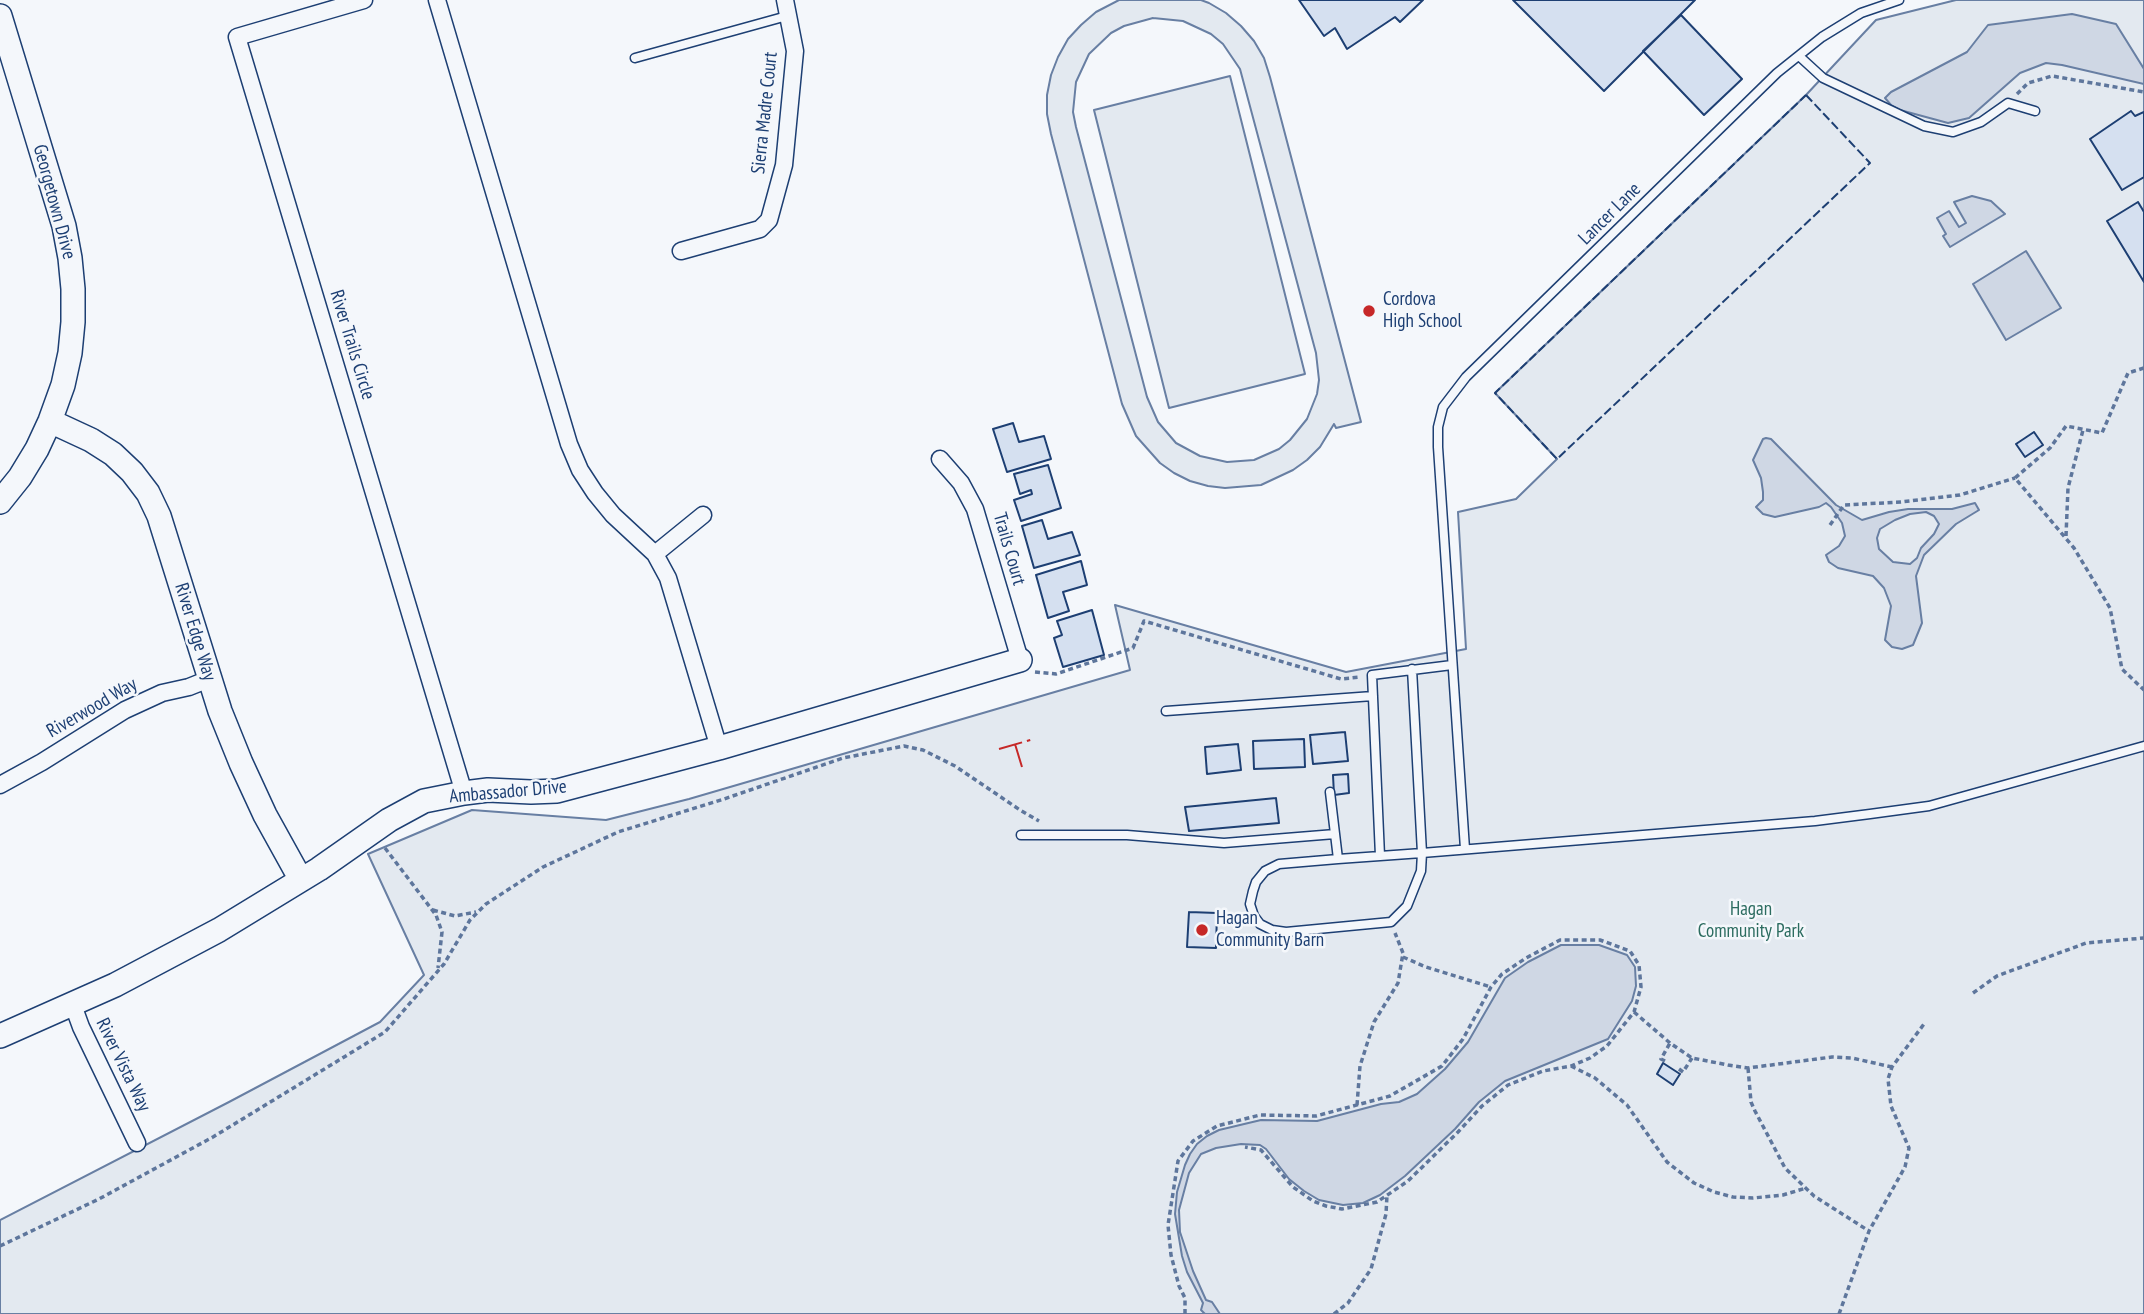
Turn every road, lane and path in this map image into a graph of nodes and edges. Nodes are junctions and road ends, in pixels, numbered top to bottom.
1 (364, 0) edge
2 (437, 0) edge
3 (1899, 0) edge
4 (786, 8) edge
5 (0, 16) edge
6 (1799, 55) junction
7 (635, 58) dead end
8 (2144, 92) edge
9 (2008, 103) junction
10 (2035, 111) dead end
11 (681, 251) dead end
12 (2144, 369) edge
13 (50, 421) junction
14 (2083, 430) junction
15 (940, 459) dead end
16 (2015, 478) junction
17 (0, 502) edge
18 (703, 515) dead end
19 (1830, 525) dead end
20 (2066, 538) junction
21 (656, 554) junction
22 (1020, 660) junction
23 (1452, 665) junction
24 (1412, 669) junction
25 (1372, 676) junction
26 (209, 679) junction
27 (2144, 690) edge
28 (1373, 696) junction
29 (1166, 710) dead end
30 (2144, 746) edge
31 (719, 748) junction
32 (0, 785) edge
33 (1330, 792) dead end
34 (464, 793) junction
35 (373, 831) junction
36 (1335, 834) junction
37 (1021, 835) dead end
38 (1062, 835) junction
39 (1465, 849) junction
40 (1422, 853) junction
41 (1380, 856) junction
42 (1338, 859) junction
43 (301, 880) junction
44 (433, 910) junction
45 (478, 912) junction
46 (1391, 922) junction
47 (2144, 938) edge
48 (1403, 957) junction
49 (438, 971) junction
50 (1491, 988) junction
51 (1973, 993) dead end
52 (73, 1005) junction
53 (1634, 1012) junction
54 (1924, 1024) dead end
55 (0, 1036) edge
56 (1670, 1043) junction
57 (1692, 1058) junction
58 (1665, 1061) dead end
59 (1571, 1066) junction
60 (1892, 1067) junction
61 (1748, 1068) junction
62 (1679, 1069) dead end
63 (1357, 1105) junction
64 (137, 1143) dead end
65 (1245, 1147) dead end
66 (1806, 1188) junction
67 (1387, 1195) junction
68 (1869, 1231) junction
69 (0, 1246) edge
70 (1185, 1314) edge
71 (1334, 1314) edge
72 (1839, 1314) edge

1 - 34 street, River Trails Circle
2 - 21 street
3 - 6 lane, Lancer Lane
4 - 7 lane
4 - 11 street, Sierra Madre Court
5 - 13 street, Georgetown Drive
6 - 9 lane
6 - 23 lane, Lancer Lane
8 - 9 path
9 - 10 lane
12 - 14 path
13 - 17 street, Georgetown Drive
13 - 26 street, River Edge Way
14 - 16 path
14 - 20 path
15 - 22 street, Trails Court
16 - 19 path
16 - 20 path
18 - 21 street
20 - 27 path
21 - 31 street
22 - 25 path
22 - 31 street, Ambassador Drive
23 - 24 lane
23 - 39 lane, Lancer Lane
24 - 25 lane
24 - 40 lane
25 - 28 lane
26 - 32 street, Riverwood Way
26 - 43 street, River Edge Way
28 - 29 lane
28 - 41 lane
30 - 39 lane
31 - 34 street, Ambassador Drive
33 - 36 lane
34 - 35 street, Ambassador Drive
35 - 43 street, Ambassador Drive
35 - 44 path
36 - 38 lane
36 - 42 lane
37 - 38 lane
38 - 45 path
39 - 40 lane
40 - 41 lane
40 - 46 lane
41 - 42 lane
42 - 46 lane
43 - 52 street, Ambassador Drive
44 - 45 path
44 - 49 path
45 - 49 path
46 - 48 path
47 - 51 path
48 - 50 path
48 - 63 path
49 - 69 path
50 - 53 path
50 - 63 path
52 - 55 street, Ambassador Drive
52 - 64 street, River Vista Way
53 - 56 path
53 - 59 path
54 - 60 path
56 - 57 path
56 - 58 path
57 - 61 path
57 - 62 path
59 - 66 path
59 - 67 path
60 - 61 path
60 - 68 path
61 - 66 path
63 - 70 path
65 - 67 path
66 - 68 path
67 - 71 path
68 - 72 path

